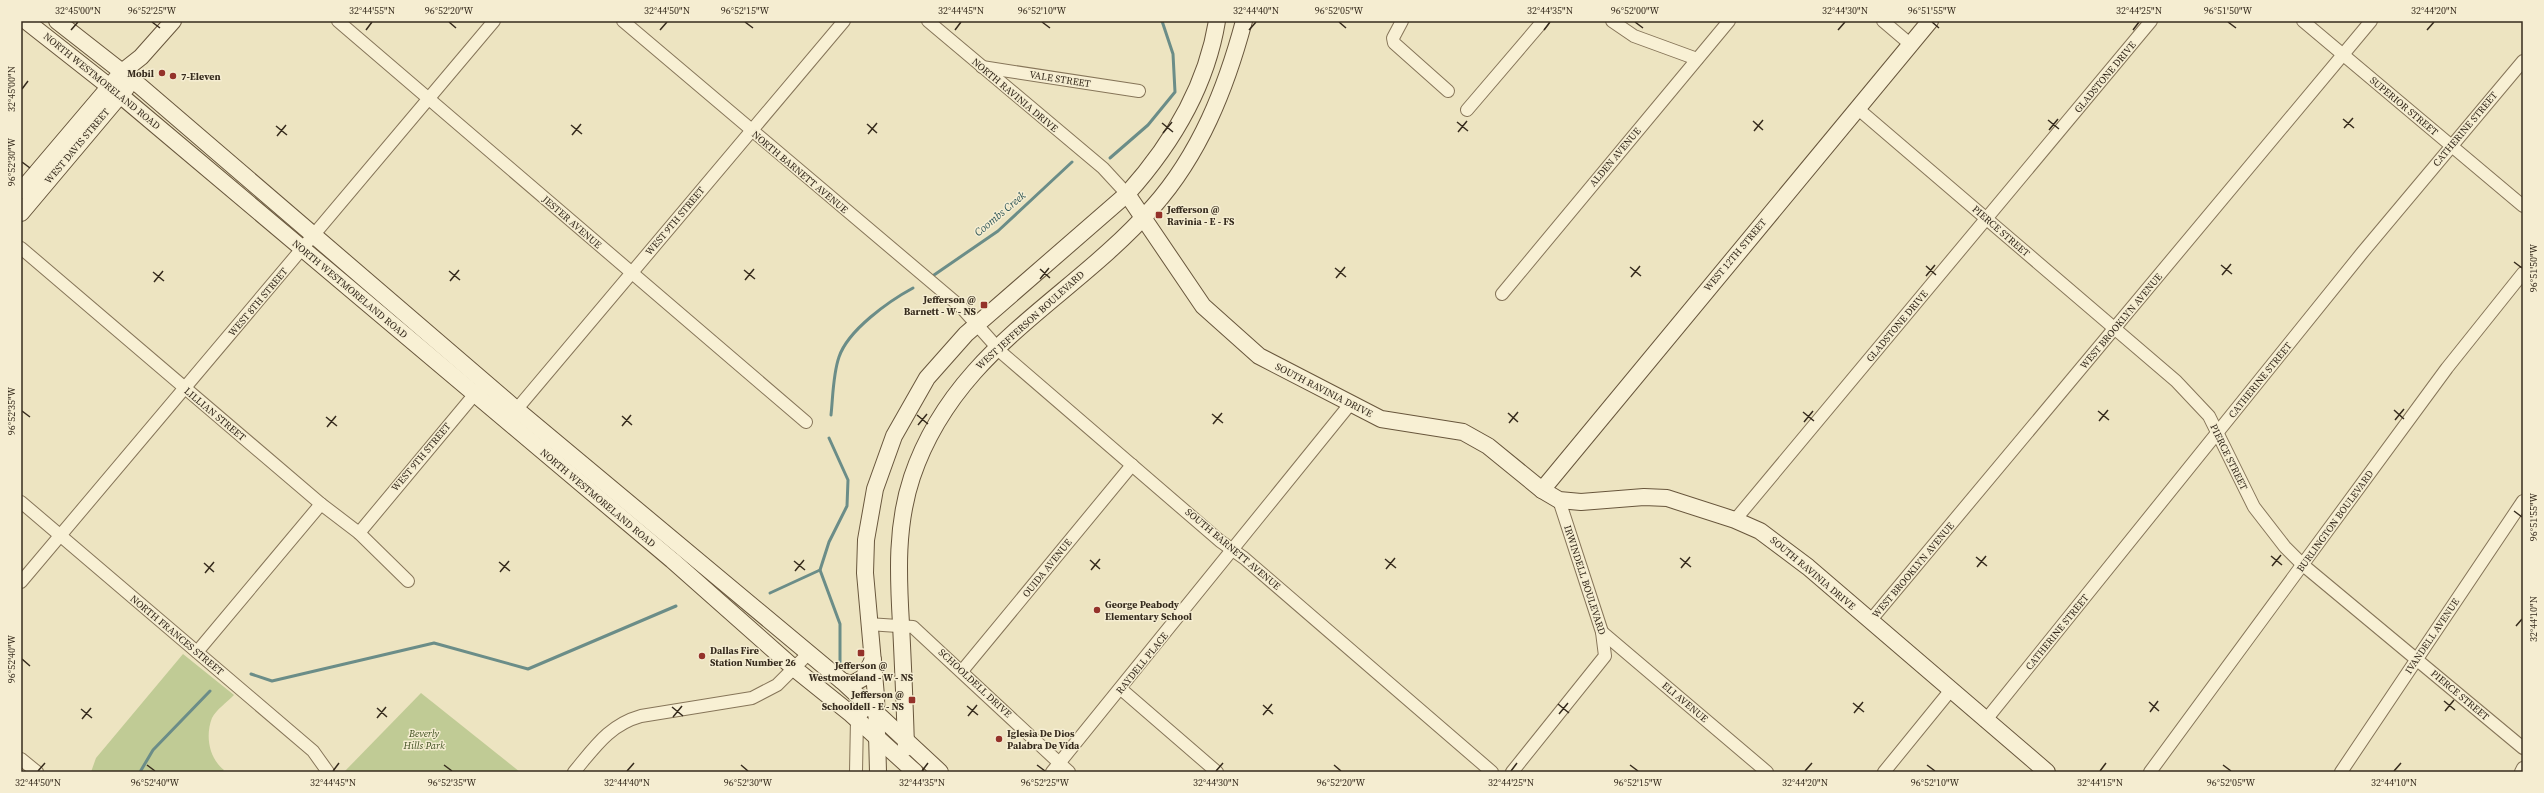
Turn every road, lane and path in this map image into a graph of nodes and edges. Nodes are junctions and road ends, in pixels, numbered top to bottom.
1 (26, 21) edge
2 (57, 21) edge
3 (173, 21) edge
4 (338, 21) edge
5 (494, 21) edge
6 (622, 21) edge
7 (844, 21) edge
8 (928, 21) edge
9 (1218, 21) edge
10 (1244, 21) edge
11 (1402, 21) edge
12 (1543, 21) edge
13 (1612, 21) edge
14 (1729, 21) edge
15 (1883, 21) edge
16 (1930, 21) edge
17 (2151, 21) edge
18 (2303, 21) edge
19 (2371, 21) edge
20 (46, 35) junction
21 (1910, 44) junction
22 (2343, 54) junction
23 (1697, 59) junction
24 (2523, 61) edge
25 (982, 66) junction
26 (127, 76) junction
27 (115, 91) junction
28 (1139, 91) dead end
29 (1448, 91) dead end
30 (429, 98) junction
31 (1856, 108) junction
32 (1467, 110) dead end
33 (751, 130) junction
34 (2451, 146) junction
35 (1103, 168) joint
36 (21, 191) edge
37 (1127, 194) junction
38 (2523, 206) edge
39 (21, 213) edge
40 (1142, 218) junction
41 (1987, 218) junction
42 (315, 234) junction
43 (21, 248) edge
44 (303, 249) junction
45 (631, 273) junction
46 (2523, 273) edge
47 (1502, 294) dead end
48 (977, 323) junction
49 (2114, 329) junction
50 (997, 347) junction
51 (485, 382) junction
52 (185, 388) junction
53 (474, 394) junction
54 (1351, 403) junction
55 (516, 409) junction
56 (506, 422) junction
57 (806, 422) dead end
58 (2218, 432) junction
59 (1132, 465) junction
60 (1542, 490) junction
61 (1559, 500) junction
62 (2523, 501) edge
63 (21, 502) edge
64 (321, 504) junction
65 (1735, 520) junction
66 (359, 533) junction
67 (60, 536) junction
68 (1233, 550) junction
69 (676, 554) junction
70 (2303, 565) junction
71 (408, 581) dead end
72 (21, 582) edge
73 (1870, 621) junction
74 (868, 624) junction
75 (901, 624) junction
76 (1602, 632) junction
77 (197, 652) junction
78 (808, 654) junction
79 (2417, 659) junction
80 (872, 660) junction
81 (795, 669) junction
82 (962, 671) junction
83 (842, 681) junction
84 (1121, 689) junction
85 (1950, 691) junction
86 (872, 710) junction
87 (857, 719) junction
88 (1985, 721) junction
89 (876, 736) junction
90 (906, 742) junction
91 (2523, 748) edge
92 (21, 759) edge
93 (1056, 767) edge
94 (2523, 768) edge
95 (910, 769) edge
96 (37, 772) edge
97 (328, 772) edge
98 (574, 772) edge
99 (856, 772) edge
100 (878, 772) edge
101 (940, 772) edge
102 (1069, 772) edge
103 (1217, 772) edge
104 (1492, 772) edge
105 (1512, 772) edge
106 (1768, 772) edge
107 (1884, 772) edge
108 (2047, 772) edge
109 (2150, 772) edge
110 (2341, 772) edge
111 (2521, 772) edge

1 - 20 main road, NORTH WESTMORELAND ROAD
2 - 20 main road
2 - 26 main road, NORTH WESTMORELAND ROAD
3 - 26 main road, WEST DAVIS STREET
4 - 30 street, JESTER AVENUE
5 - 30 street, WEST 8TH STREET
6 - 33 street, NORTH BARNETT AVENUE
7 - 33 street, WEST 9TH STREET
8 - 25 street, NORTH RAVINIA DRIVE
9 - 37 main road
10 - 40 main road, WEST JEFFERSON BOULEVARD
11 - 29 street
12 - 32 street
13 - 23 street
14 - 23 street, ALDEN AVENUE
15 - 21 street
16 - 21 main road, WEST 12TH STREET
17 - 41 street, GLADSTONE DRIVE
18 - 22 street, SUPERIOR STREET
19 - 22 street, WEST BROOKLYN AVENUE
20 - 27 main road, NORTH WESTMORELAND ROAD
21 - 31 main road, WEST 12TH STREET
22 - 34 street, SUPERIOR STREET
22 - 49 street, WEST BROOKLYN AVENUE
23 - 47 street, ALDEN AVENUE
24 - 34 street, CATHERINE STREET
25 - 28 street, VALE STREET
25 - 35 street, NORTH RAVINIA DRIVE
26 - 27 main road, WEST DAVIS STREET
26 - 42 main road, NORTH WESTMORELAND ROAD
27 - 36 main road, WEST DAVIS STREET
27 - 39 main road, WEST DAVIS STREET
27 - 44 main road, NORTH WESTMORELAND ROAD
30 - 42 street, WEST 8TH STREET
30 - 45 street, JESTER AVENUE
31 - 41 street, PIERCE STREET
31 - 60 main road, WEST 12TH STREET
33 - 45 street, WEST 9TH STREET
33 - 48 street, NORTH BARNETT AVENUE
34 - 38 street, SUPERIOR STREET
34 - 58 street, CATHERINE STREET
35 - 37 street, SOUTH RAVINIA DRIVE
37 - 40 main road, SOUTH RAVINIA DRIVE
37 - 48 main road
40 - 50 main road, WEST JEFFERSON BOULEVARD
40 - 54 main road, SOUTH RAVINIA DRIVE
41 - 49 street, PIERCE STREET
41 - 65 street, GLADSTONE DRIVE
42 - 44 street, WEST 8TH STREET
42 - 51 main road, NORTH WESTMORELAND ROAD
43 - 52 street, LILLIAN STREET
44 - 52 street, WEST 8TH STREET
44 - 53 main road, NORTH WESTMORELAND ROAD
45 - 55 street, WEST 9TH STREET
45 - 57 street, JESTER AVENUE
46 - 70 street, BURLINGTON BOULEVARD
48 - 50 street, SOUTH BARNETT AVENUE
48 - 74 main road
49 - 58 street, PIERCE STREET
49 - 73 street, WEST BROOKLYN AVENUE
50 - 59 street, SOUTH BARNETT AVENUE
50 - 75 main road, WEST JEFFERSON BOULEVARD
51 - 53 street, WEST 9TH STREET
51 - 55 main road, NORTH WESTMORELAND ROAD
52 - 64 street, LILLIAN STREET
52 - 67 street, WEST 8TH STREET
53 - 56 main road, NORTH WESTMORELAND ROAD
53 - 66 street, WEST 9TH STREET
54 - 60 main road, SOUTH RAVINIA DRIVE
54 - 68 street, RAYDELL PLACE
55 - 56 street, WEST 9TH STREET
55 - 69 main road, NORTH WESTMORELAND ROAD
56 - 69 main road, NORTH WESTMORELAND ROAD
58 - 70 street, PIERCE STREET
58 - 88 street, CATHERINE STREET
59 - 68 street, SOUTH BARNETT AVENUE
59 - 82 street, OUIDA AVENUE
60 - 61 main road, SOUTH RAVINIA DRIVE
61 - 65 main road, SOUTH RAVINIA DRIVE
61 - 76 street, IRWINDELL BOULEVARD
62 - 79 street, IVANDELL AVENUE
63 - 67 street, NORTH FRANCES STREET
64 - 66 street, LILLIAN STREET
64 - 77 street
65 - 73 main road, SOUTH RAVINIA DRIVE
66 - 71 street, LILLIAN STREET
67 - 72 street, WEST 8TH STREET
67 - 77 street, NORTH FRANCES STREET
68 - 84 street, RAYDELL PLACE
68 - 104 street, SOUTH BARNETT AVENUE
69 - 78 main road
69 - 81 main road
70 - 79 street, PIERCE STREET
70 - 109 street, BURLINGTON BOULEVARD
73 - 85 main road, SOUTH RAVINIA DRIVE
74 - 75 street, SCHOOLDELL DRIVE
74 - 80 main road
75 - 82 street, SCHOOLDELL DRIVE
75 - 90 main road, WEST JEFFERSON BOULEVARD
76 - 105 street, IRWINDELL BOULEVARD
76 - 106 street, ELI AVENUE
77 - 97 street, NORTH FRANCES STREET
78 - 81 street
78 - 83 main road
79 - 91 street, PIERCE STREET
79 - 110 street, IVANDELL AVENUE
80 - 83 main road
80 - 86 main road
81 - 87 main road
81 - 98 street
82 - 93 street, SCHOOLDELL DRIVE
83 - 86 main road
84 - 93 street, RAYDELL PLACE
84 - 103 street
85 - 88 main road, SOUTH RAVINIA DRIVE
85 - 107 street
86 - 87 street
86 - 89 main road
86 - 90 main road
87 - 89 main road
87 - 99 street
88 - 108 main road, SOUTH RAVINIA DRIVE
89 - 95 main road
89 - 100 main road
90 - 95 main road, WEST JEFFERSON BOULEVARD
90 - 101 main road
92 - 96 street
93 - 102 street, SCHOOLDELL DRIVE
94 - 111 street

